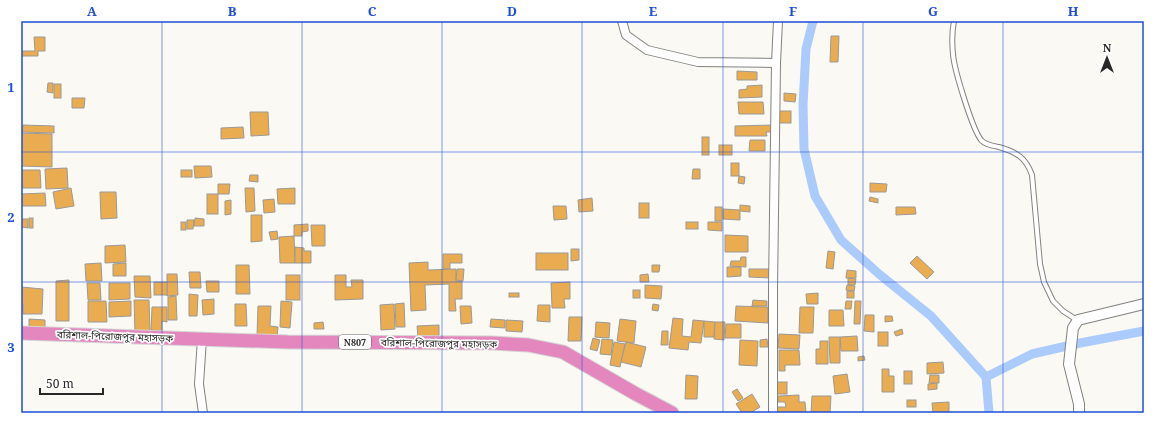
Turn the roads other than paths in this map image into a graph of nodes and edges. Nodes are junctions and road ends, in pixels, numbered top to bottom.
1 (622, 21) edge
2 (778, 21) edge
3 (954, 21) edge
4 (776, 63) junction
5 (1144, 304) edge
6 (1075, 324) junction
7 (21, 333) edge
8 (202, 339) junction
9 (203, 413) edge
10 (672, 413) edge
11 (774, 413) edge
12 (1079, 413) edge

1 - 4 street
2 - 4 street
3 - 6 lane
4 - 11 street
5 - 6 street
6 - 12 street
7 - 8 highway, বরিশাল-পিরোজপুর মহাসড়ক / N807
8 - 9 street
8 - 10 highway, বরিশাল-পিরোজপুর মহাসড়ক / N807

